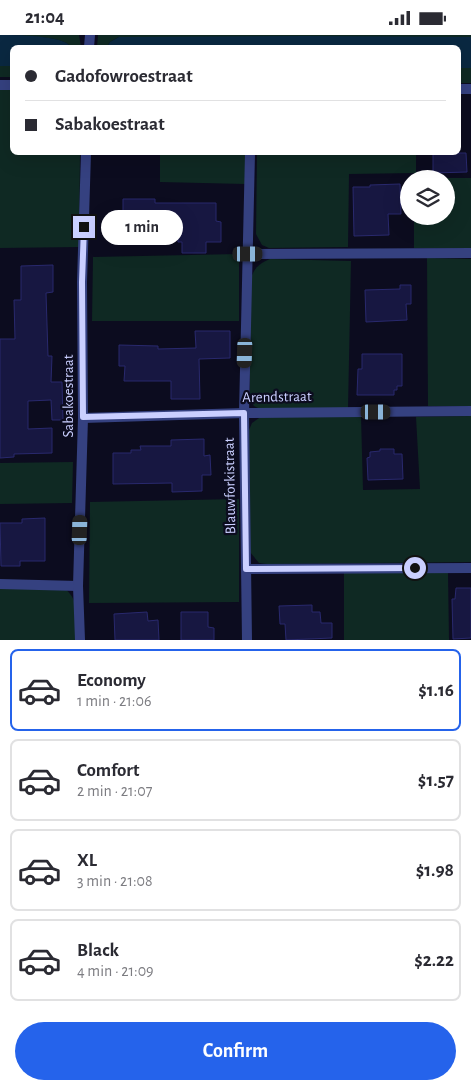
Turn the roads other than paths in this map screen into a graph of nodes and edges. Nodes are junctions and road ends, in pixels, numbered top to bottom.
1 (86, 155) edge
2 (250, 155) edge
3 (471, 253) edge
4 (248, 254) junction
5 (471, 411) edge
6 (244, 413) junction
7 (83, 417) junction
8 (471, 568) edge
9 (246, 569) junction
10 (0, 584) edge
11 (78, 586) junction
12 (80, 640) edge
13 (247, 640) edge

1 - 7 street, Sabakoestraat
2 - 4 street, Blauwforkistraat
3 - 4 street
4 - 6 street, Blauwforkistraat
5 - 6 street, Arendstraat
6 - 7 street, Arendstraat
6 - 9 street, Blauwforkistraat
7 - 11 street, Sabakoestraat
8 - 9 street
9 - 13 street, Blauwforkistraat
10 - 11 street
11 - 12 street, Sabakoestraat

